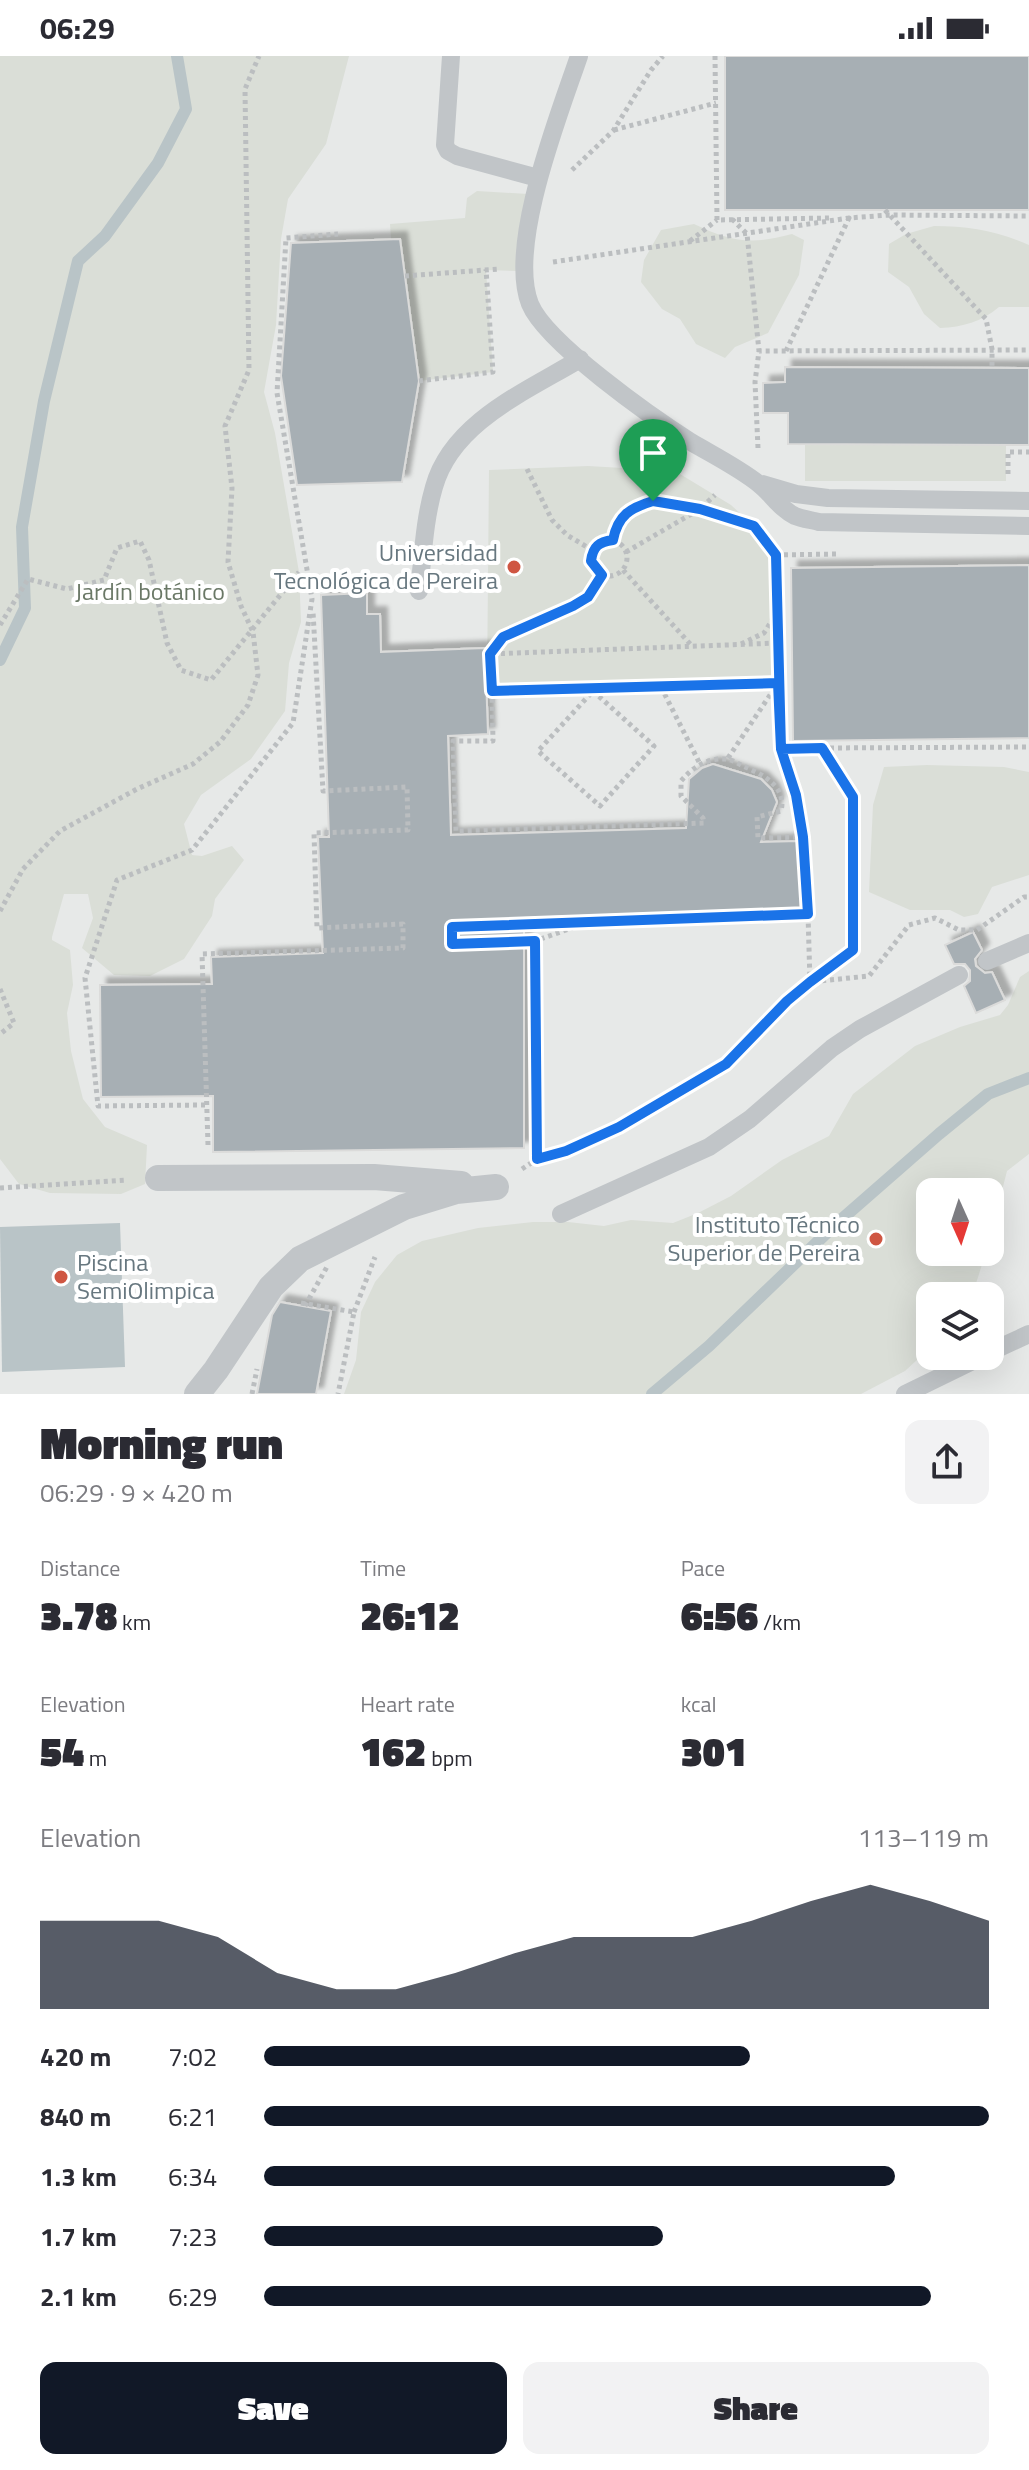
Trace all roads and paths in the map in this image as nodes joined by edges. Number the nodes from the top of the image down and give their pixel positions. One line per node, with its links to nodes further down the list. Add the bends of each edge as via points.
1 (259, 56): 45 (path, via 245,89 249,370 225,426 232,488 228,562)
2 (451, 56): 9 (lane, via 448,151)
3 (579, 56): 9 (lane)
4 (663, 56): 7 (path)
5 (715, 56): 6 (path)
6 (716, 103): 7 (path); 14 (path)
7 (613, 131): 8 (path)
8 (569, 172)
9 (538, 178): 18 (lane)
10 (887, 212): 11 (path); 12 (path); 21 (path, via 986,319)
11 (1029, 216)
12 (849, 218): 13 (path); 16 (path); 24 (path)
13 (732, 219): 14 (path); 16 (path)
14 (717, 220): 17 (path)
15 (338, 234): 42 (path, via 286,238 277,393)
16 (747, 234): 17 (path); 23 (path)
17 (690, 242): 18 (path)
18 (532, 267): 19 (path); 25 (lane, via 525,284 535,314)
19 (486, 269): 20 (path); 27 (path, via 493,372)
20 (405, 276)
21 (992, 349): 22 (path); 24 (path); 26 (path)
22 (1029, 350)
23 (759, 351): 24 (path); 28 (path)
24 (786, 351)
25 (580, 359): 30 (lane, via 664,425); 41 (lane, via 472,427 449,454 428,511)
26 (992, 368)
27 (419, 381)
28 (758, 453)
29 (527, 469): 36 (path, via 552,520)
30 (759, 484): 32 (lane, via 828,498); 34 (lane, via 795,516 819,522)
31 (715, 495): 33 (path)
32 (1029, 501)
33 (700, 509): 35 (path, via 653,501 633,507); 37 (path); 43 (path, via 754,526 776,555)
34 (1029, 526)
35 (613, 540): 36 (path); 37 (path)
36 (592, 550): 40 (path, via 591,561)
37 (626, 552): 38 (path)
38 (623, 570): 40 (path); 48 (path)
39 (299, 572): 45 (path)
40 (602, 575): 49 (path, via 588,597 503,637)
41 (419, 591)
42 (312, 599): 71 (path, via 293,723 192,850 117,880 85,978 98,1106); 71 (path, via 323,791 407,787 408,830 314,833 317,928 403,924 403,948 202,954)
43 (777, 611): 46 (path); 47 (path, via 764,633)
44 (0, 625): 45 (path, via 28,579 67,589 104,580 117,548 140,541 167,643 181,670 211,680)
45 (253, 632): 61 (path, via 258,675 248,705 220,742 193,764 60,831 23,869)
46 (778, 643): 47 (path); 50 (path)
47 (738, 645): 48 (path)
48 (692, 647): 49 (path)
49 (490, 654): 53 (path)
50 (778, 683): 51 (path); 56 (path); 57 (path)
51 (661, 686): 52 (path); 58 (path)
52 (593, 689): 52 (path, via 538,751 600,806 654,746); 53 (path)
53 (492, 691): 58 (path, via 493,741 453,741 456,831 704,823 681,796 681,781)
54 (1029, 747): 55 (path)
55 (822, 748): 56 (path); 68 (path, via 853,797 853,950)
56 (781, 749): 59 (path)
57 (728, 758): 58 (path); 59 (path, via 765,775 780,794 781,811 757,817 758,838)
58 (700, 764)
59 (803, 837): 62 (path)
60 (1029, 897): 68 (path, via 977,930 959,930 935,918 909,925 869,976)
61 (0, 911)
62 (808, 914): 63 (path); 68 (path)
63 (587, 923): 64 (path); 64 (path, via 452,927 452,944)
64 (535, 941): 72 (path)
65 (1029, 943): 66 (lane)
66 (987, 961)
67 (959, 975): 77 (lane, via 842,1041 709,1147)
68 (810, 982): 72 (path, via 726,1064 619,1127)
69 (0, 989): 70 (path, via 14,1023)
70 (0, 1034)
71 (205, 1105): 73 (path)
72 (537, 1159): 75 (path)
73 (210, 1177): 74 (street); 75 (street, via 374,1177)
74 (158, 1178): 76 (path)
75 (496, 1187): 84 (street, via 456,1191 404,1207 300,1259 271,1287)
76 (0, 1188)
77 (561, 1214)
78 (379, 1248): 80 (path)
79 (328, 1265): 80 (path, bridge, via 302,1304)
80 (354, 1312): 85 (path)
81 (1029, 1334): 82 (lane)
82 (1004, 1346)
83 (954, 1370): 86 (lane)
84 (197, 1394)
85 (338, 1394)
86 (905, 1394)

